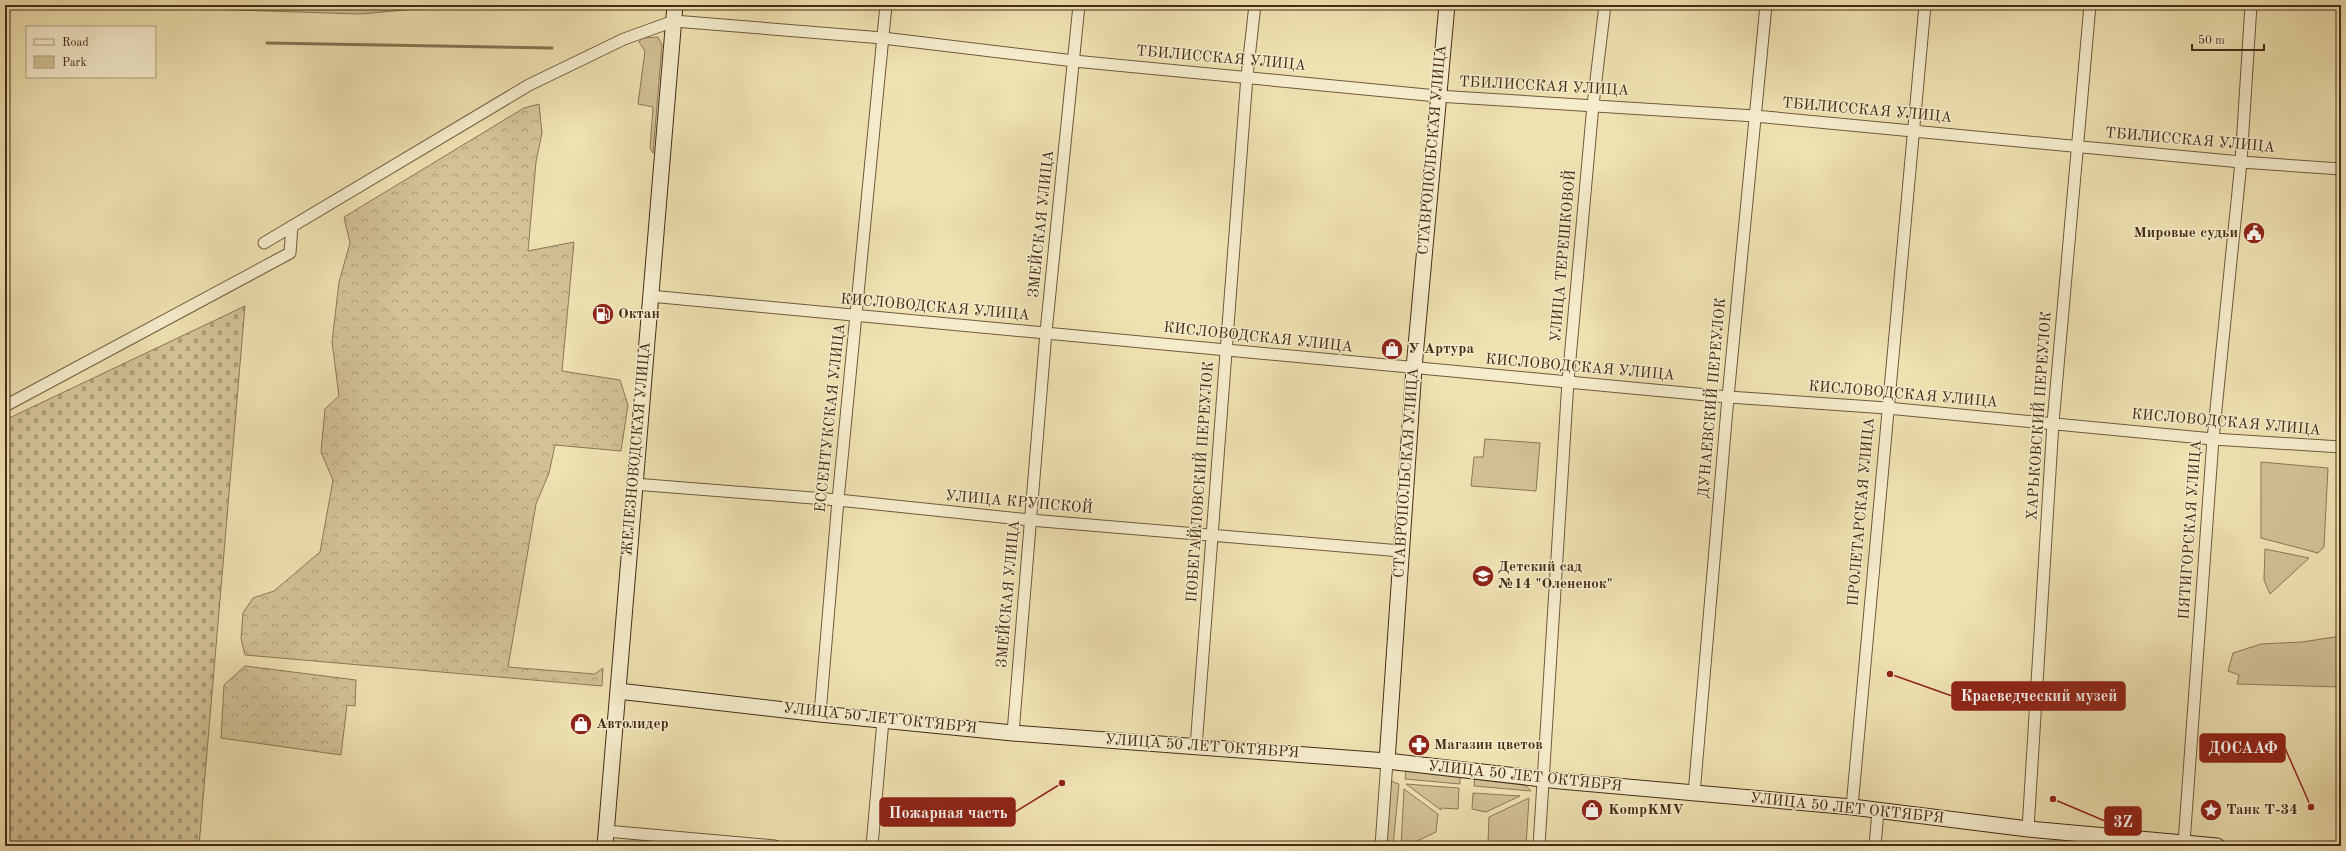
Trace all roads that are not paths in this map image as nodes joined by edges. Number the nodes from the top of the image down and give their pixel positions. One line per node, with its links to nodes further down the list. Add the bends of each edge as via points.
1 (675, 5): 11 (main road, ЖЕЛЕЗНОВОДСКАЯ УЛИЦА)
2 (886, 5): 12 (street, ЕССЕНТУКСКАЯ УЛИЦА)
3 (1078, 5): 13 (street, ЗМЕЙСКАЯ УЛИЦА)
4 (1255, 5): 14 (street, ПОБЕГАЙЛОВСКИЙ ПЕРЕУЛОК)
5 (1447, 5): 15 (main road, СТАВРОПОЛЬСКАЯ УЛИЦА)
6 (1605, 5): 16 (street, УЛИЦА ТЕРЕШКОВОЙ)
7 (1766, 5): 17 (street, ДУНАЕВСКИЙ ПЕРЕУЛОК)
8 (1925, 5): 18 (street, ПРОЛЕТАРСКАЯ УЛИЦА)
9 (2090, 5): 19 (street, ХАРЬКОВСКИЙ ПЕРЕУЛОК)
10 (2251, 5): 20 (street, ПЯТИГОРСКАЯ УЛИЦА)
11 (674, 21): 12 (street, ТБИЛИССКАЯ УЛИЦА); 22 (street, via 624,39 529,85); 24 (main road, ЖЕЛЕЗНОВОДСКАЯ УЛИЦА)
12 (883, 38): 13 (street, ТБИЛИССКАЯ УЛИЦА); 25 (street, ЕССЕНТУКСКАЯ УЛИЦА)
13 (1074, 61): 14 (street, ТБИЛИССКАЯ УЛИЦА); 26 (street, ЗМЕЙСКАЯ УЛИЦА)
14 (1247, 76): 15 (street, ТБИЛИССКАЯ УЛИЦА); 27 (street, ПОБЕГАЙЛОВСКИЙ ПЕРЕУЛОК)
15 (1437, 96): 16 (street, ТБИЛИССКАЯ УЛИЦА); 28 (main road, СТАВРОПОЛЬСКАЯ УЛИЦА)
16 (1593, 105): 17 (street, ТБИЛИССКАЯ УЛИЦА); 29 (street, УЛИЦА ТЕРЕШКОВОЙ)
17 (1755, 116): 18 (street, ТБИЛИССКАЯ УЛИЦА); 30 (street, ДУНАЕВСКИЙ ПЕРЕУЛОК)
18 (1912, 131): 19 (street, ТБИЛИССКАЯ УЛИЦА); 32 (street, ПРОЛЕТАРСКАЯ УЛИЦА)
19 (2078, 146): 20 (street, ТБИЛИССКАЯ УЛИЦА); 33 (street, ХАРЬКОВСКИЙ ПЕРЕУЛОК)
20 (2241, 162): 21 (street, ТБИЛИССКАЯ УЛИЦА); 34 (street, ПЯТИГОРСКАЯ УЛИЦА)
21 (2341, 168)
22 (292, 226): 23 (street); 31 (street, via 290,253)
23 (264, 243)
24 (650, 296): 25 (street, КИСЛОВОДСКАЯ УЛИЦА); 36 (main road, ЖЕЛЕЗНОВОДСКАЯ УЛИЦА)
25 (856, 317): 26 (street, КИСЛОВОДСКАЯ УЛИЦА); 37 (street, ЕССЕНТУКСКАЯ УЛИЦА)
26 (1046, 332): 27 (street, КИСЛОВОДСКАЯ УЛИЦА); 38 (street, ЗМЕЙСКАЯ УЛИЦА)
27 (1226, 350): 28 (street, КИСЛОВОДСКАЯ УЛИЦА); 39 (street, ПОБЕГАЙЛОВСКИЙ ПЕРЕУЛОК)
28 (1414, 368): 29 (street, КИСЛОВОДСКАЯ УЛИЦА); 40 (main road, СТАВРОПОЛЬСКАЯ УЛИЦА)
29 (1568, 381): 30 (street, КИСЛОВОДСКАЯ УЛИЦА); 47 (street, УЛИЦА ТЕРЕШКОВОЙ)
30 (1728, 397): 32 (street, КИСЛОВОДСКАЯ УЛИЦА); 48 (street, ДУНАЕВСКИЙ ПЕРЕУЛОК)
31 (5, 406)
32 (1886, 408): 33 (street, КИСЛОВОДСКАЯ УЛИЦА); 49 (street, ПРОЛЕТАРСКАЯ УЛИЦА)
33 (2053, 423): 34 (street, КИСЛОВОДСКАЯ УЛИЦА); 51 (street, ХАРЬКОВСКИЙ ПЕРЕУЛОК)
34 (2213, 439): 35 (street, КИСЛОВОДСКАЯ УЛИЦА); 53 (street, ПЯТИГОРСКАЯ УЛИЦА)
35 (2341, 447)
36 (634, 484): 37 (street, УЛИЦА КРУПСКОЙ); 41 (main road, ЖЕЛЕЗНОВОДСКАЯ УЛИЦА)
37 (838, 500): 38 (street, УЛИЦА КРУПСКОЙ); 42 (street, ЕССЕНТУКСКАЯ УЛИЦА)
38 (1030, 520): 39 (street, УЛИЦА КРУПСКОЙ); 44 (street, ЗМЕЙСКАЯ УЛИЦА)
39 (1213, 535): 40 (street, УЛИЦА КРУПСКОЙ); 45 (street, ПОБЕГАЙЛОВСКИЙ ПЕРЕУЛОК)
40 (1401, 551): 46 (main road, СТАВРОПОЛЬСКАЯ УЛИЦА)
41 (618, 691): 42 (main road, УЛИЦА 50 ЛЕТ ОКТЯБРЯ); 52 (main road, ЖЕЛЕЗНОВОДСКАЯ УЛИЦА)
42 (820, 714): 43 (main road, УЛИЦА 50 ЛЕТ ОКТЯБРЯ)
43 (883, 720): 44 (main road, УЛИЦА 50 ЛЕТ ОКТЯБРЯ); 56 (street)
44 (1013, 732): 45 (main road, УЛИЦА 50 ЛЕТ ОКТЯБРЯ)
45 (1196, 747): 46 (main road, УЛИЦА 50 ЛЕТ ОКТЯБРЯ)
46 (1387, 761): 47 (main road, УЛИЦА 50 ЛЕТ ОКТЯБРЯ); 57 (street, СТАВРОПОЛЬСКАЯ УЛИЦА)
47 (1543, 779): 48 (main road, УЛИЦА 50 ЛЕТ ОКТЯБРЯ); 58 (street, УЛИЦА ТЕРЕШКОВОЙ)
48 (1694, 794): 49 (main road, УЛИЦА 50 ЛЕТ ОКТЯБРЯ)
49 (1852, 807): 50 (main road, УЛИЦА 50 ЛЕТ ОКТЯБРЯ)
50 (1878, 811): 51 (main road, УЛИЦА 50 ЛЕТ ОКТЯБРЯ); 59 (street)
51 (2028, 829): 53 (main road, УЛИЦА 50 ЛЕТ ОКТЯБРЯ)
52 (606, 831): 54 (main road, ЖЕЛЕЗНОВОДСКАЯ УЛИЦА); 55 (street)
53 (2184, 843): 60 (main road, УЛИЦА 50 ЛЕТ ОКТЯБРЯ)
54 (604, 846)
55 (775, 846)
56 (872, 846)
57 (1381, 846)
58 (1539, 846)
59 (1875, 846)
60 (2217, 846)

